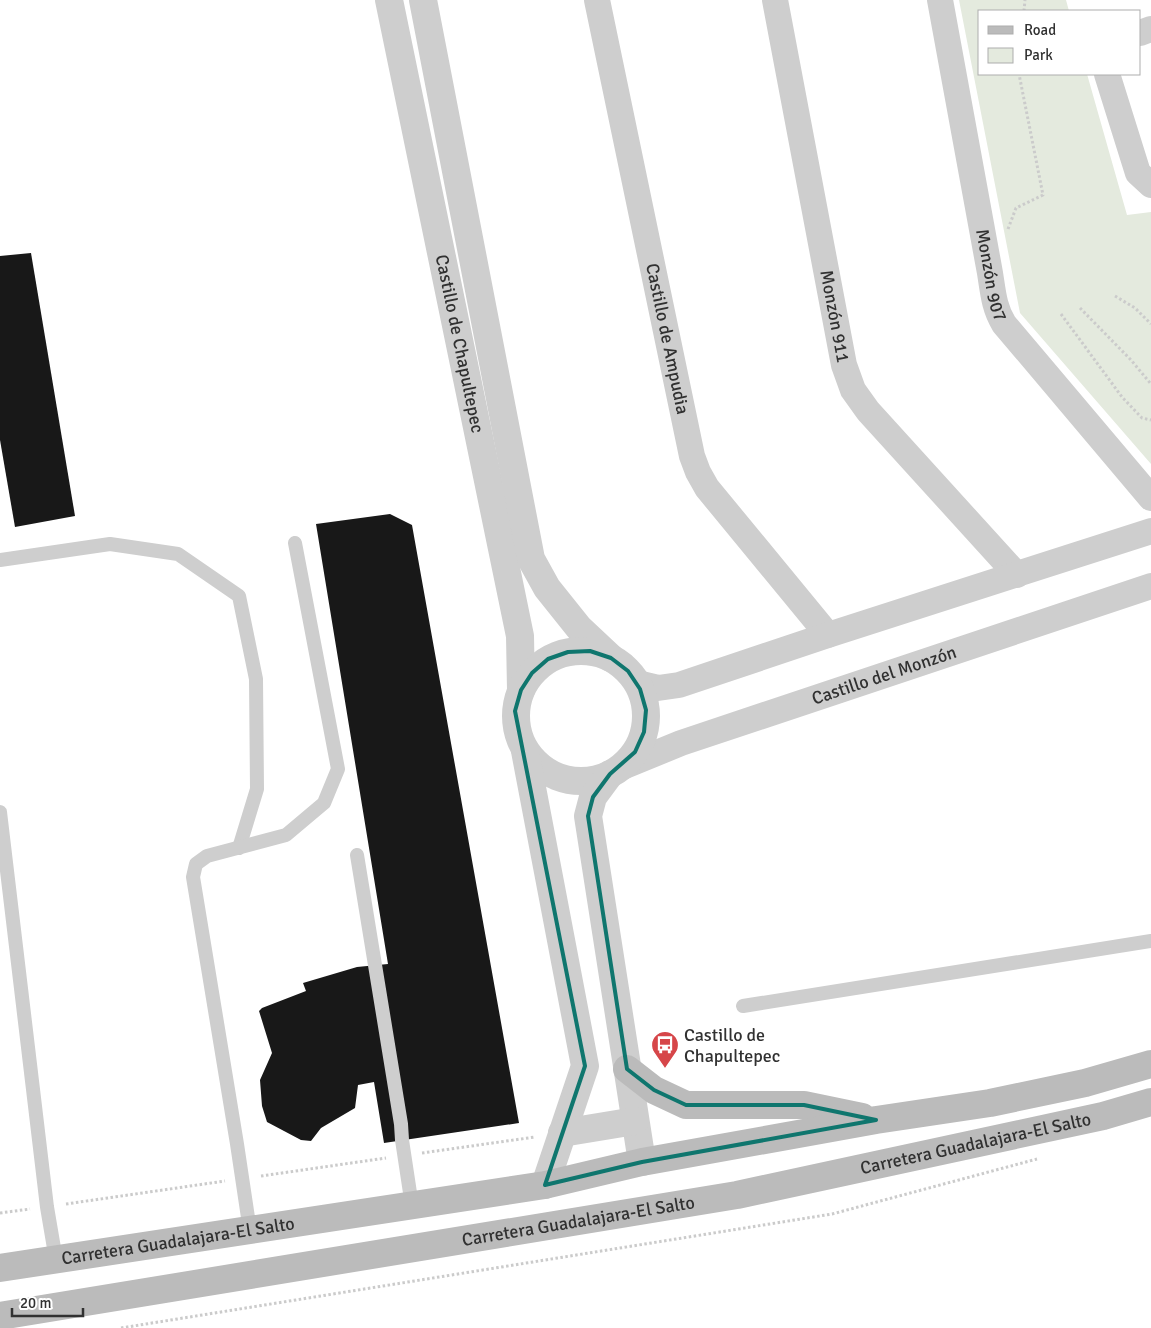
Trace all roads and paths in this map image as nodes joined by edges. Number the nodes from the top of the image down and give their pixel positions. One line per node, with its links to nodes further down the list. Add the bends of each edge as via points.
1 (389, 0): 25 (street, Castillo de Chapultepec, via 520,636)
2 (423, 0): 23 (street, Castillo de Chapultepec, via 531,559 547,588 579,628)
3 (596, 0): 22 (street, Castillo de Ampudia, via 692,456 707,488)
4 (775, 0): 20 (street, Monzón 911, via 844,365 853,390 868,412)
5 (940, 0): 16 (street, Monzón 907, via 998,316)
6 (1019, 75): 9 (path, via 1043,195 1016,208)
7 (1108, 75): 8 (street, via 1138,173)
8 (1150, 185)
9 (1005, 236)
10 (1115, 296): 13 (path, via 1135,308)
11 (1080, 308): 14 (path)
12 (1061, 314): 15 (path, via 1122,397 1142,418)
13 (1151, 324)
14 (1151, 384)
15 (1151, 420)
16 (1151, 498)
17 (1151, 531): 20 (street)
18 (295, 543): 29 (lane, via 338,769 324,803 286,835)
19 (0, 560): 29 (lane, via 110,544 178,554 239,596 256,680 257,789)
20 (1016, 575): 22 (street)
21 (1151, 586): 27 (street, Castillo del Monzón, via 681,743)
22 (828, 635): 24 (street, via 679,685 658,688)
23 (611, 658): 24 (street, via 628,671); 25 (street, via 583,651 548,659 532,673)
24 (637, 684): 27 (street, via 646,710 644,732 635,752)
25 (521, 690): 26 (street, via 515,711 517,732)
26 (525, 751): 27 (street, via 539,767 557,777 579,782); 38 (street, via 585,1066)
27 (615, 771): 34 (street, via 593,796 588,816)
28 (0, 812): 45 (lane)
29 (239, 848): 42 (lane, via 206,856 196,864 193,876)
30 (357, 855): 39 (lane)
31 (1151, 941): 32 (lane)
32 (744, 1006)
33 (1151, 1064): 36 (main road, Carretera Guadalajara-El Salto, via 1085,1083 990,1103)
34 (627, 1070): 36 (main road, via 654,1090 686,1105 804,1105); 37 (street)
35 (1151, 1102): 50 (main road, Carretera Guadalajara-El Salto, via 1102,1116 737,1195)
36 (876, 1120): 41 (main road, Carretera Guadalajara-El Salto)
37 (635, 1121): 38 (street); 41 (street)
38 (562, 1133): 39 (path); 43 (street)
39 (405, 1155): 42 (path); 44 (lane)
40 (1038, 1158): 51 (path, via 832,1214)
41 (642, 1162): 43 (main road, Carretera Guadalajara-El Salto)
42 (243, 1179): 45 (path); 47 (lane)
43 (545, 1185): 44 (main road, Carretera Guadalajara-El Salto)
44 (412, 1206): 47 (main road, Carretera Guadalajara-El Salto)
45 (47, 1207): 46 (path); 48 (lane)
46 (0, 1214)
47 (250, 1231): 48 (main road, Carretera Guadalajara-El Salto)
48 (56, 1260): 49 (main road, Carretera Guadalajara-El Salto)
49 (0, 1268)
50 (0, 1316)
51 (121, 1328)

